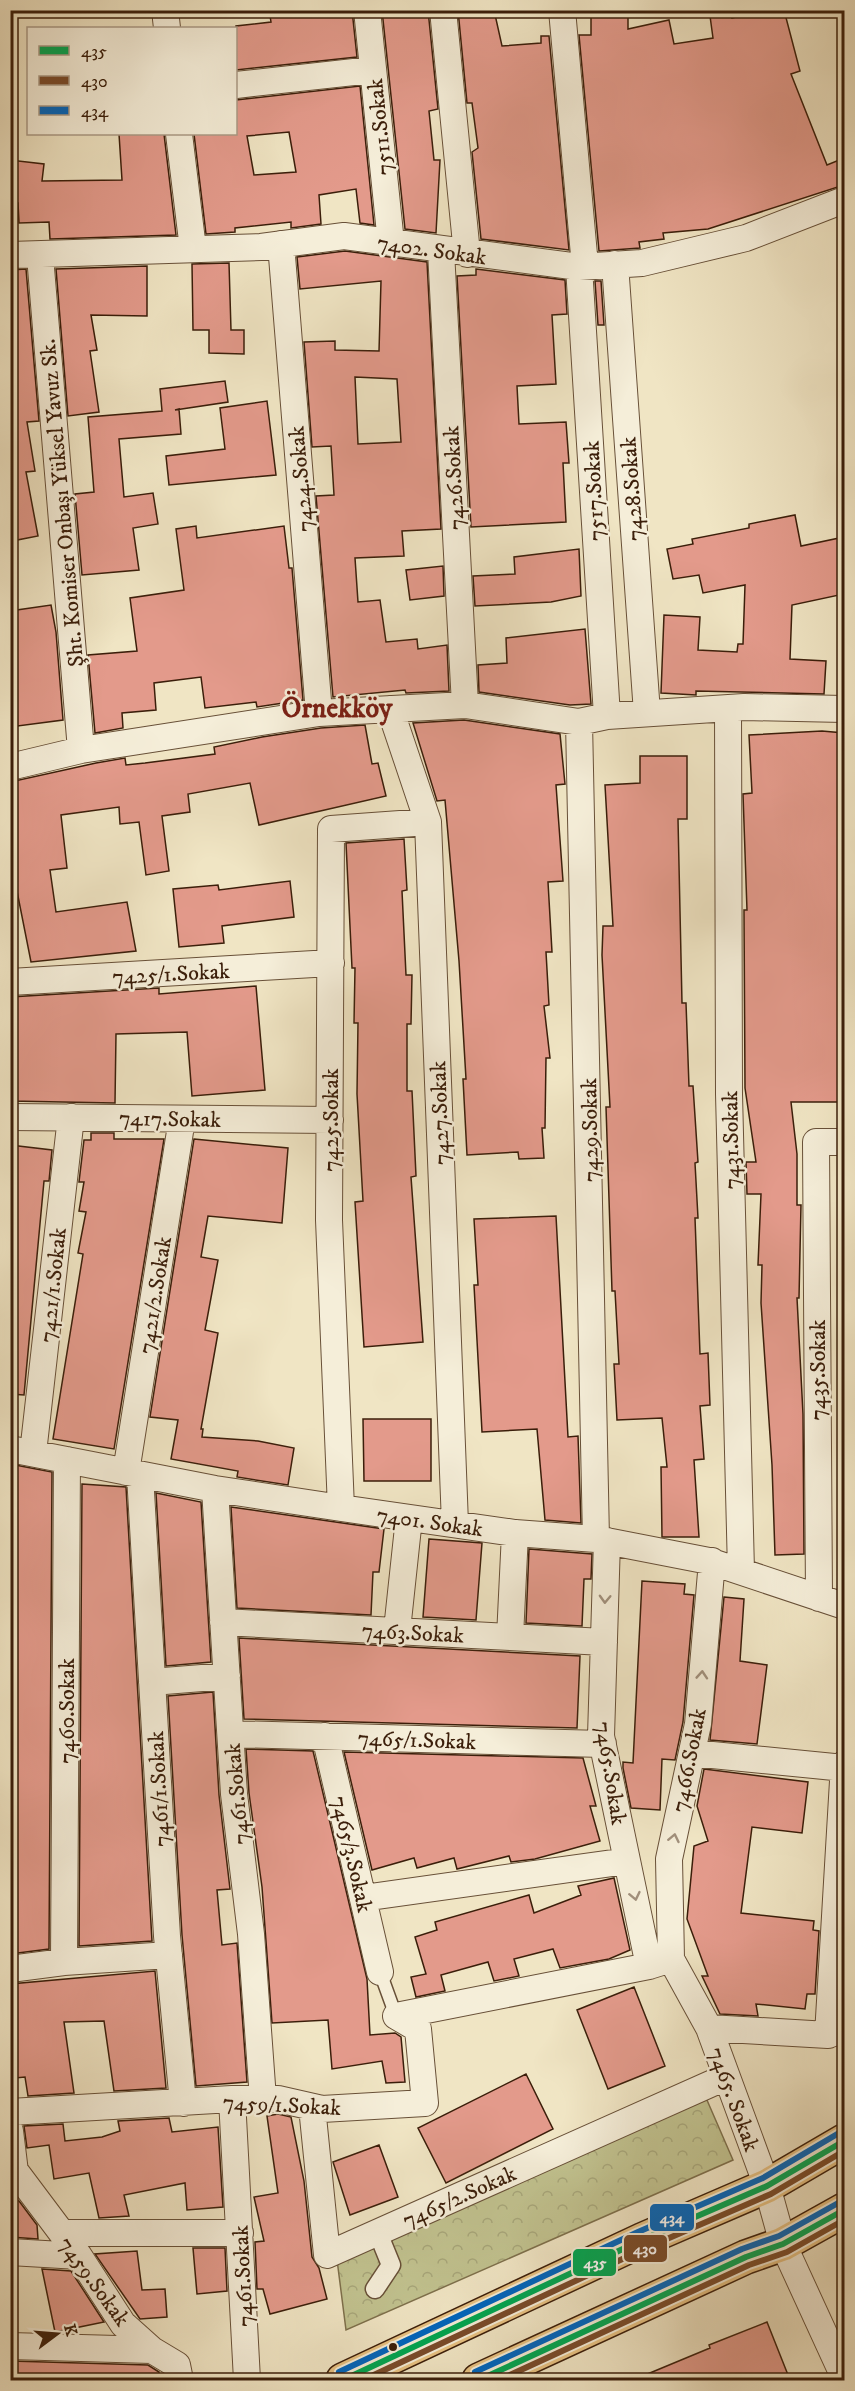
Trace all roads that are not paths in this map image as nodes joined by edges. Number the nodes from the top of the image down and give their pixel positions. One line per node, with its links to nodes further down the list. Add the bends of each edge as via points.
1 (165, 10): 5 (street)
2 (367, 10): 6 (street, 7511.Sokak)
3 (443, 10): 14 (street)
4 (562, 10): 18 (street, 7517.Sokak)
5 (167, 27)
6 (372, 70): 7 (street); 10 (street, 7511.Sokak)
7 (237, 85)
8 (179, 135): 12 (street)
9 (844, 200): 17 (street, 7402. Sokak, via 746,238 642,263)
10 (391, 243): 11 (street, 7402. Sokak, via 344,236); 13 (street, 7402. Sokak)
11 (281, 244): 12 (street, 7402. Sokak); 23 (street, 7424.Sokak)
12 (193, 249): 16 (street, 7402. Sokak)
13 (441, 251): 14 (street, 7402. Sokak); 19 (street, 7426.Sokak)
14 (467, 254): 18 (street, 7402. Sokak)
15 (10, 255): 16 (street, 7402. Sokak)
16 (40, 256): 27 (street, Şht. Komiser Onbaşı Yüksel Yavuz Sk.)
17 (615, 264): 18 (street, 7402. Sokak); 24 (street, 7428.Sokak)
18 (582, 267): 25 (street, 7517.Sokak)
19 (465, 705): 21 (street); 26 (street)
20 (728, 708): 22 (street); 24 (street); 47 (street, 7431.Sokak, via 729,1094)
21 (390, 709): 23 (street); 29 (street, 7427.Sokak)
22 (844, 709)
23 (319, 712): 27 (street)
24 (647, 713): 25 (street)
25 (607, 716): 26 (street)
26 (579, 722): 45 (street, 7429.Sokak)
27 (81, 750): 28 (street)
28 (10, 766)
29 (428, 822): 30 (street, 7425.Sokak, via 331,830); 43 (street, 7427.Sokak)
30 (331, 963): 31 (street, 7425/1.Sokak); 35 (street, 7425.Sokak)
31 (10, 982)
32 (10, 1117): 33 (street, 7417.Sokak)
33 (71, 1118): 34 (street, 7417.Sokak); 37 (street, 7421/1.Sokak)
34 (182, 1119): 35 (street, 7417.Sokak); 39 (street, 7421/2.Sokak)
35 (330, 1120): 41 (street, 7425.Sokak, via 329,1220)
36 (844, 1142): 48 (street, 7435.Sokak, via 816,1142)
37 (22, 1451): 38 (street, 7401. Sokak)
38 (68, 1460): 39 (street, 7401. Sokak); 64 (street, 7460.Sokak)
39 (133, 1474): 40 (street, 7401. Sokak); 55 (street, 7461/1.Sokak)
40 (215, 1489): 41 (street, 7401. Sokak); 50 (street, 7461.Sokak)
41 (341, 1508): 42 (street, 7401. Sokak)
42 (409, 1518): 43 (street, 7401. Sokak); 51 (street)
43 (455, 1524): 44 (street, 7401. Sokak)
44 (515, 1533): 45 (street, 7401. Sokak); 52 (street)
45 (602, 1540): 46 (street, 7401. Sokak); 53 (street, 7465.Sokak, one-way to 53)
46 (712, 1561): 47 (street, 7401. Sokak); 59 (street, 7466.Sokak, one-way to 46)
47 (741, 1572): 48 (street, 7401. Sokak)
48 (819, 1598): 49 (street, 7401. Sokak)
49 (844, 1606)
50 (223, 1622): 51 (street, 7463.Sokak); 54 (street, 7461.Sokak)
51 (397, 1630): 52 (street, 7463.Sokak)
52 (510, 1637): 53 (street, 7463.Sokak)
53 (604, 1642): 58 (street, 7465.Sokak)
54 (226, 1676): 55 (street); 56 (street, 7461.Sokak)
55 (152, 1682): 63 (street, 7461/1.Sokak)
56 (231, 1734): 57 (street, 7465/1.Sokak); 73 (street, 7461.Sokak)
57 (325, 1736): 58 (street, 7465/1.Sokak); 62 (street, 7465/3.Sokak)
58 (603, 1744): 61 (street, 7465.Sokak)
59 (692, 1754): 60 (street); 65 (street, 7466.Sokak, one-way to 59, via 669,1859)
60 (844, 1767): 70 (street)
61 (627, 1861): 62 (street); 65 (street, 7465.Sokak, one-way to 65)
62 (363, 1898): 67 (street, 7465/3.Sokak)
63 (169, 1955): 64 (street); 74 (street, 7461/1.Sokak)
64 (64, 1962): 66 (street)
65 (660, 1962): 68 (street); 69 (street, 7465. Sokak)
66 (10, 1969)
67 (380, 1972): 68 (lane)
68 (396, 2016): 75 (street, 7459/1.Sokak, via 418,2029 425,2103)
69 (709, 2028): 70 (street); 71 (street, 7465. Sokak)
70 (836, 2032)
71 (726, 2077): 80 (street, 7465. Sokak); 84 (street, 7465/2.Sokak)
72 (232, 2099): 73 (street, 7459/1.Sokak); 74 (street, 7459/1.Sokak); 83 (street, 7461.Sokak)
73 (263, 2099): 75 (street, 7459/1.Sokak)
74 (183, 2103): 76 (street, 7459/1.Sokak)
75 (312, 2107): 84 (street, 7465/2.Sokak, via 327,2254)
76 (10, 2112)
77 (10, 2131): 79 (street, 7459.Sokak)
78 (844, 2141): 80 (main road)
79 (13, 2168): 82 (street, 7459.Sokak)
80 (767, 2186): 85 (street, 7465. Sokak); 94 (main road, via 642,2240)
81 (844, 2210): 85 (main road)
82 (62, 2233): 83 (street); 87 (street, 7459.Sokak)
83 (240, 2233): 93 (street, 7461.Sokak)
84 (378, 2233): 88 (street, via 391,2265)
85 (783, 2244): 91 (street, 7465. Sokak); 95 (main road, via 746,2257)
86 (10, 2252): 87 (street)
87 (79, 2256): 90 (street, 7459.Sokak, via 123,2324)
88 (375, 2289)
89 (10, 2346): 90 (street)
90 (152, 2350): 92 (street, 7459.Sokak, via 177,2365)
91 (844, 2377)
92 (180, 2380)
93 (247, 2380)
94 (344, 2380)
95 (479, 2380)

